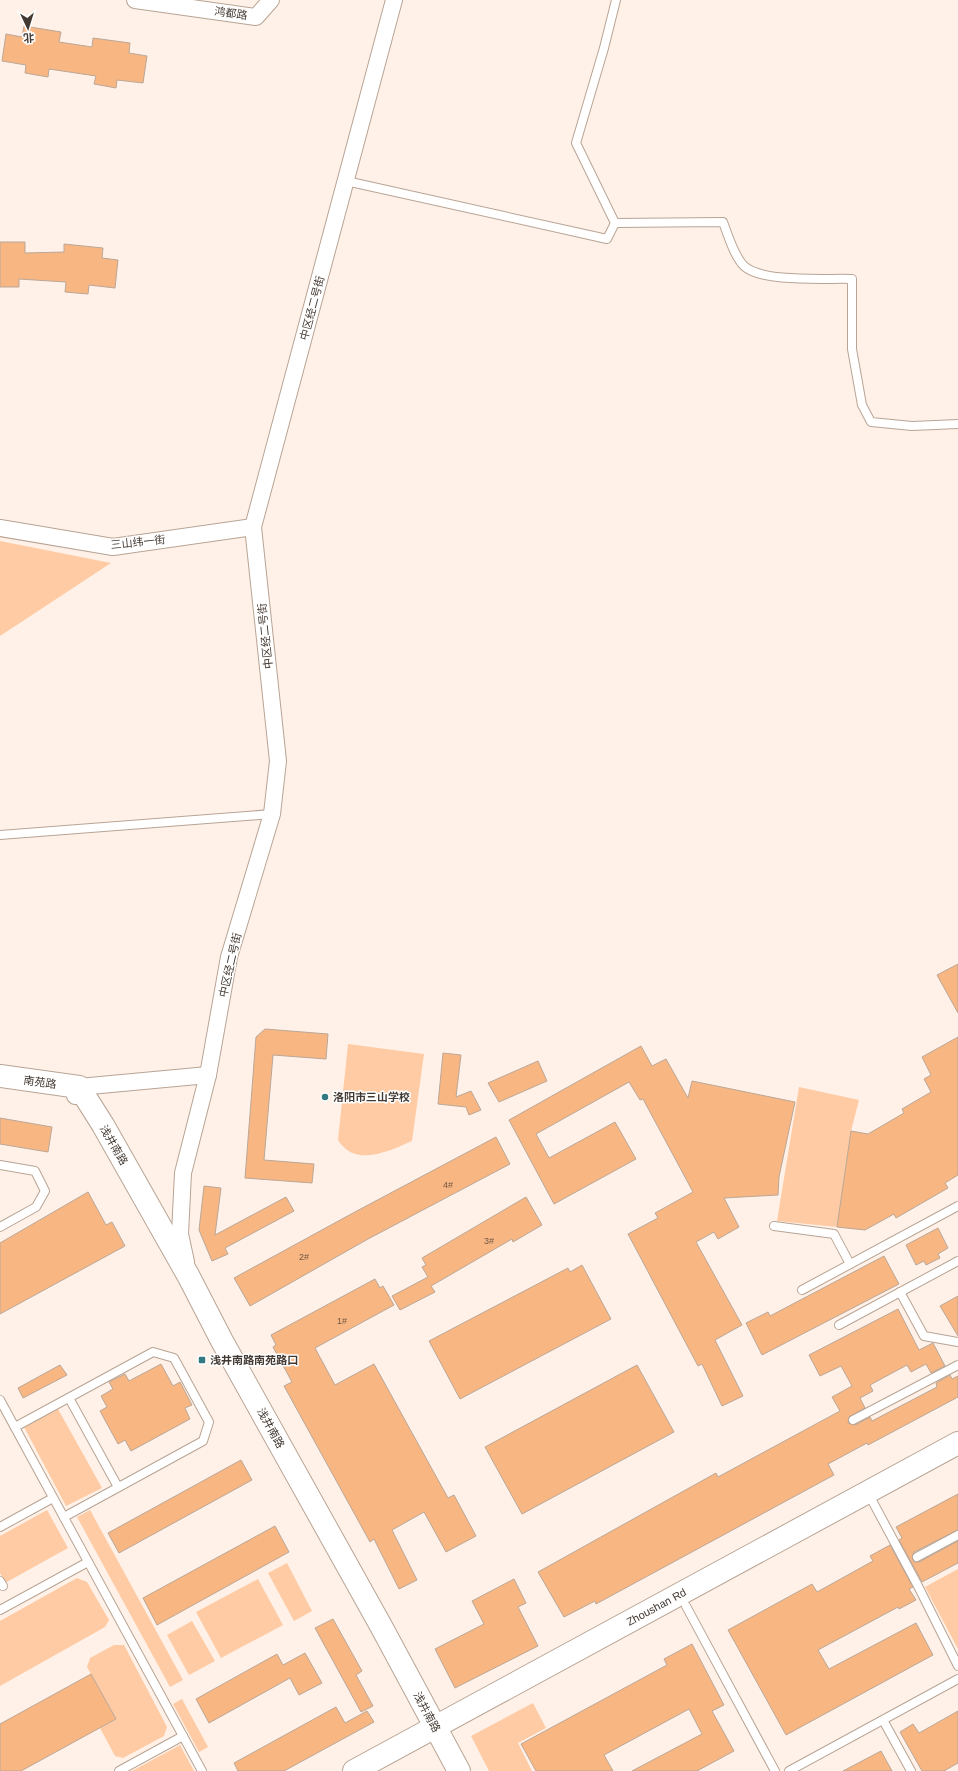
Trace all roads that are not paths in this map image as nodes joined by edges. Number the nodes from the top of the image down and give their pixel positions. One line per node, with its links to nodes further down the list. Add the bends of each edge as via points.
1 (135, 0): 2 (street, 鸿都路, via 256,17)
2 (271, 0)
3 (394, 0): 5 (street, 中区经二号街)
4 (616, 0): 6 (lane, via 576,143)
5 (346, 181): 6 (lane, via 607,239); 8 (street, 中区经二号街)
6 (615, 223): 7 (lane, via 723,222 730,243 744,266 767,277 852,278 852,349 862,405 871,422 912,426)
7 (958, 424)
8 (253, 527): 9 (street, 三山纬一街, via 113,547); 10 (street, 中区经二号街, via 278,761)
9 (0, 528)
10 (272, 814): 11 (lane); 13 (street, 中区经二号街, via 229,958)
11 (0, 836)
12 (0, 1076): 15 (street, 南苑路)
13 (207, 1079): 15 (street); 22 (street, 中区经二号街, via 183,1173 180,1234)
14 (0, 1088): 15 (street, 南苑路)
15 (79, 1093): 22 (street, 浅井南路); 48 (street, 浅井南路)
16 (0, 1165): 19 (lane, via 35,1171 46,1191 36,1207)
17 (958, 1206): 21 (lane)
18 (774, 1226): 21 (lane, via 834,1234)
19 (0, 1227)
20 (958, 1261): 24 (lane)
21 (850, 1264): 23 (lane)
22 (189, 1277): 48 (street, 浅井南路, via 222,1341 382,1626)
23 (802, 1290)
24 (900, 1292): 25 (lane); 26 (lane, via 924,1336)
25 (839, 1326)
26 (958, 1342)
27 (958, 1365): 30 (lane)
28 (69, 1398): 31 (lane); 34 (lane); 34 (lane, via 154,1352 174,1358 209,1422 204,1441)
29 (0, 1400): 31 (lane)
30 (853, 1420)
31 (15, 1427): 35 (lane)
32 (958, 1443): 36 (street, Zhoushan Rd)
33 (958, 1458): 36 (street, Zhoushan Rd)
34 (118, 1487): 37 (lane)
35 (53, 1498): 37 (lane); 38 (lane)
36 (871, 1498): 42 (street, Zhoushan Rd); 44 (lane); 48 (street, Zhoushan Rd)
37 (64, 1517): 41 (lane)
38 (0, 1527)
39 (958, 1535): 40 (lane)
40 (917, 1557)
41 (88, 1562): 43 (lane); 47 (lane)
42 (686, 1606): 48 (street, Zhoushan Rd); 55 (lane)
43 (0, 1610)
44 (958, 1666)
45 (958, 1679): 46 (lane)
46 (883, 1720): 56 (lane); 57 (lane)
47 (183, 1736): 49 (lane); 50 (lane)
48 (433, 1736): 51 (street, Zhoushan Rd); 52 (street, Zhoushan Rd); 53 (street, 浅井南路); 54 (street, 浅井南路)
49 (119, 1771)
50 (202, 1771)
51 (354, 1771)
52 (383, 1771)
53 (445, 1771)
54 (459, 1771)
55 (775, 1771)
56 (789, 1771)
57 (911, 1771)

